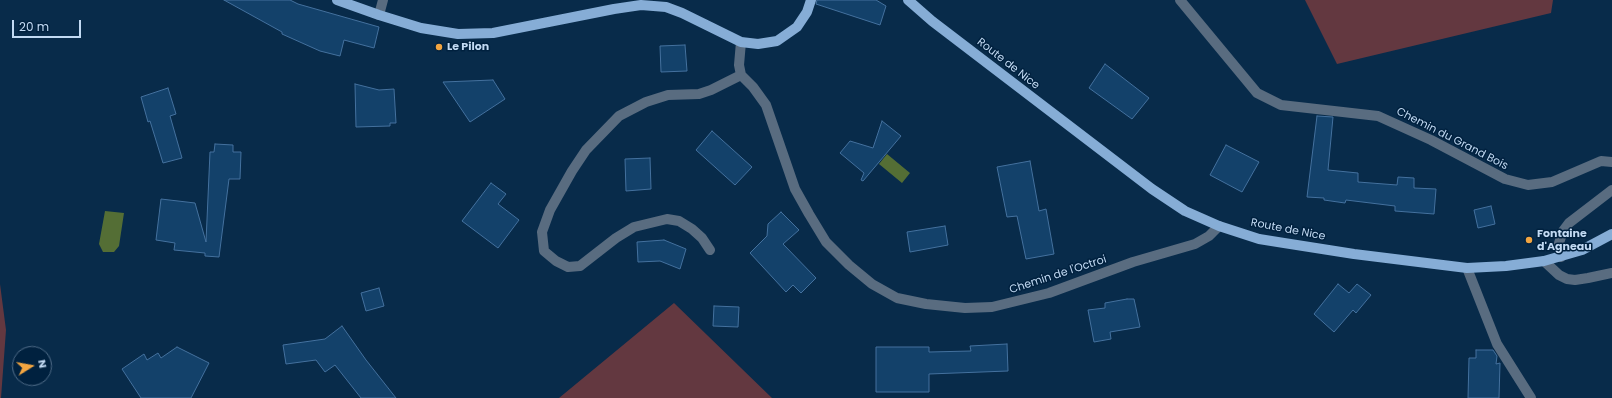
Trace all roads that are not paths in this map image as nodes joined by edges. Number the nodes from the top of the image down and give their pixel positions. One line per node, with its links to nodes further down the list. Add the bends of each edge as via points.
1 (338, 0): 6 (main road)
2 (383, 0): 6 (street)
3 (811, 0): 7 (main road, via 797,27 777,41 758,44)
4 (908, 0): 11 (main road, Route de Nice, via 1152,190 1185,211)
5 (1180, 0): 9 (street, Chemin du Grand Bois, via 1257,93 1281,105 1378,116 1425,137 1505,179 1528,185 1552,182 1601,161)
6 (379, 15): 7 (main road, via 421,28 458,34 493,33 641,5 666,7)
7 (741, 42): 8 (street)
8 (741, 75): 11 (street, Chemin de l'Octroi, via 766,105 795,189 826,242 872,284 897,298 926,304 992,308 1049,293 1133,262 1195,244); 13 (street, via 711,90 699,94 668,95 646,102 618,116 586,150 572,170 550,210 542,232 544,251 568,267 580,266 634,227 667,219 679,221 692,229)
9 (1612, 162)
10 (1612, 190): 14 (street, via 1569,223 1559,243)
11 (1219, 226): 16 (main road, Route de Nice, via 1259,239)
12 (1612, 234): 14 (main road, Route de Nice, via 1582,250)
13 (710, 250)
14 (1561, 257): 15 (main road, Route de Nice)
15 (1544, 261): 16 (main road, Route de Nice); 17 (street, via 1567,279 1575,280)
16 (1467, 268): 18 (street, via 1497,344)
17 (1612, 273)
18 (1531, 398)

